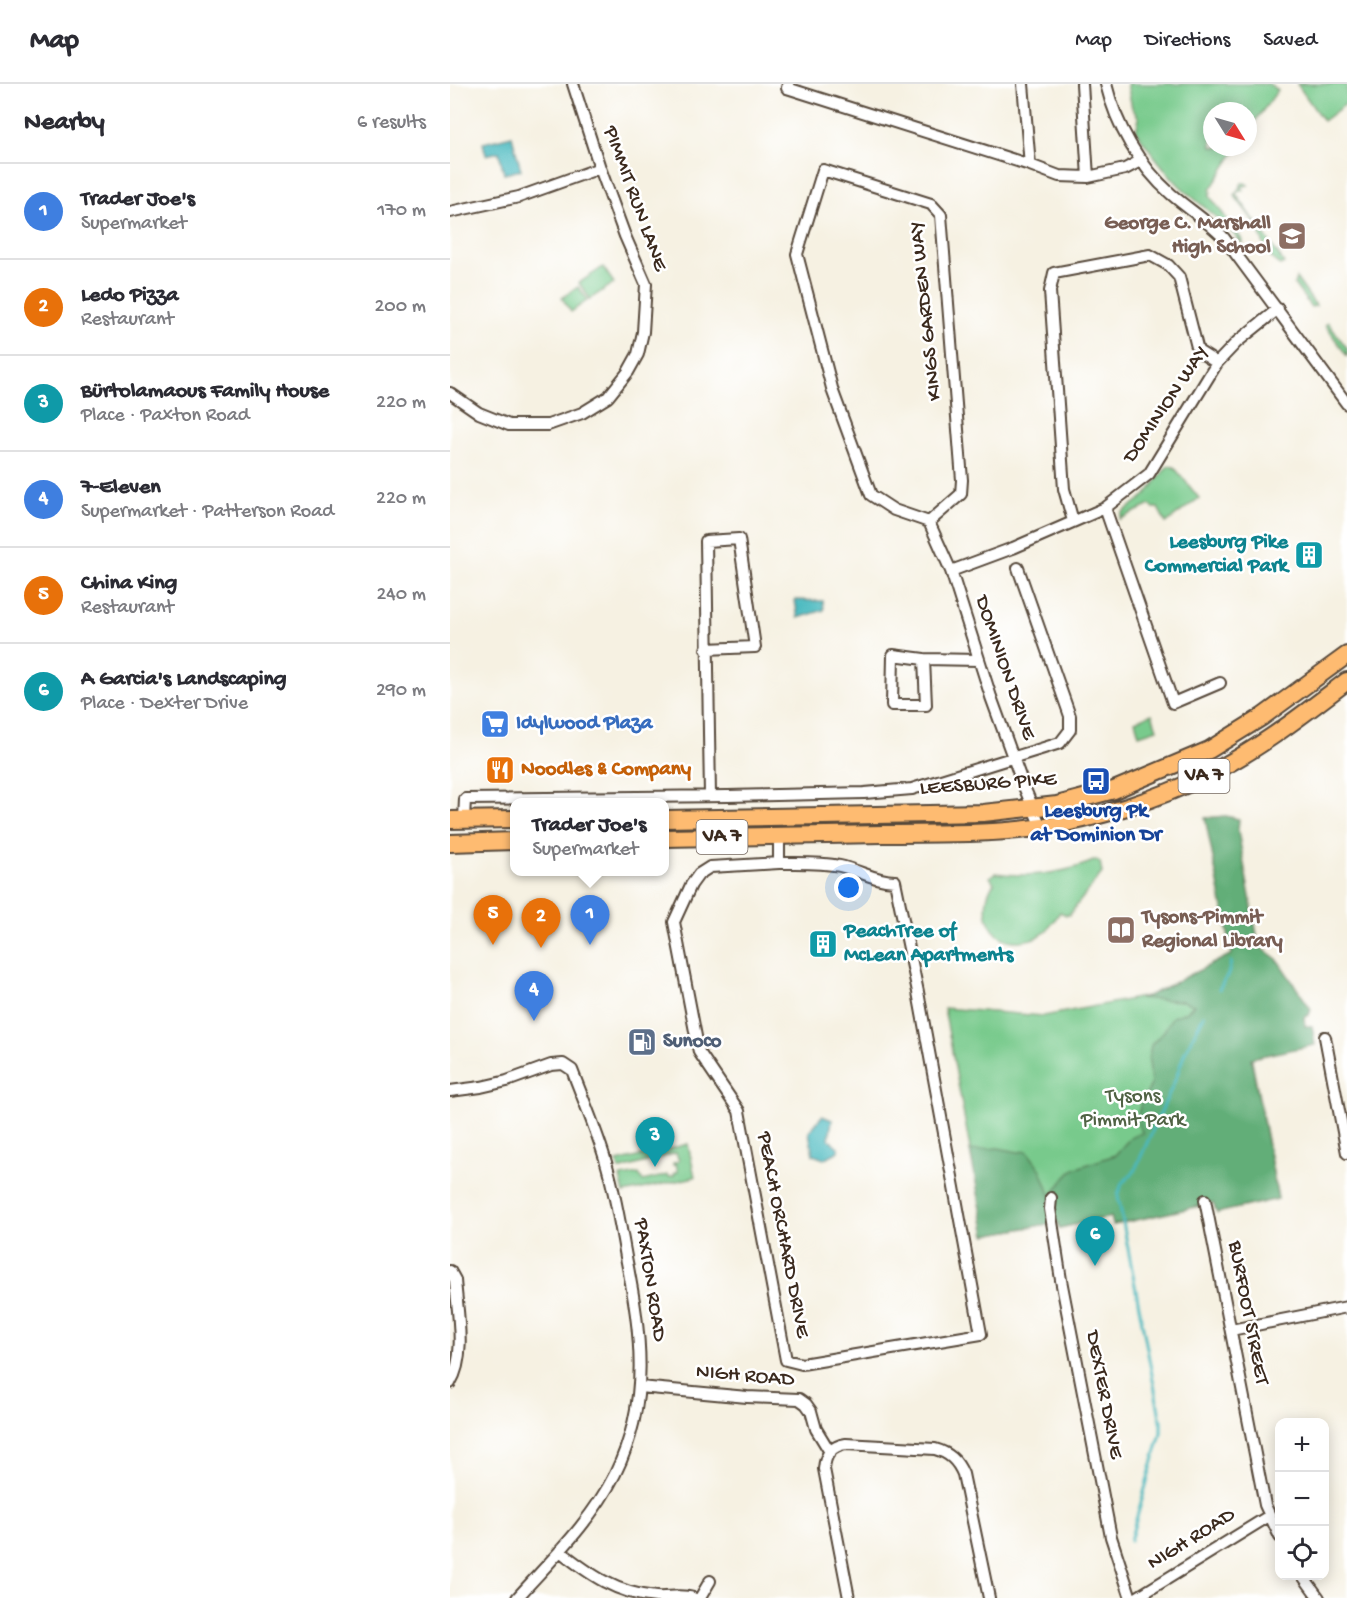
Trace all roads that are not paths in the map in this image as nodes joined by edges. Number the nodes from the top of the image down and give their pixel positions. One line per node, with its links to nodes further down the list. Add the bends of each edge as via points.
1 (573, 84): 8 (street, PIMMIT RUN LANE)
2 (788, 84): 7 (street, via 787,88)
3 (1023, 84): 7 (street)
4 (1082, 84): 9 (street)
5 (1106, 84): 6 (street, via 1117,117)
6 (1142, 160): 9 (street, via 1125,169); 11 (street, via 1170,193 1224,238)
7 (1030, 165): 9 (street, via 1059,176)
8 (600, 168): 10 (street, via 519,197); 13 (street, PIMMIT RUN LANE, via 646,285 643,332 638,354 628,372 609,397 582,413 548,425 509,425 479,413)
9 (1088, 177)
10 (450, 212)
11 (1278, 309): 12 (street, DOMINION WAY); 14 (street)
12 (1217, 363): 15 (street, DOMINION WAY, via 1149,474); 16 (street, via 1198,351 1179,277 1150,255 1054,273 1050,291 1061,450 1064,489)
13 (450, 393)
14 (1347, 404)
15 (1105, 508): 16 (street, DOMINION WAY); 25 (street, via 1173,703)
16 (1073, 521): 19 (street, DOMINION WAY)
17 (929, 522): 17 (street, KINGS GARDEN WAY, via 961,494 941,215 932,204 823,170 797,254 833,392 872,495 894,510); 19 (street, DOMINION DRIVE)
18 (1018, 568): 26 (street, via 1070,716 1070,730 1060,743)
19 (951, 571): 23 (street, DOMINION DRIVE)
20 (706, 649): 20 (street, via 755,647 739,539 706,541); 27 (street)
21 (1347, 655): 30 (main road, LEESBURG PIKE / VA 7, via 1209,750 1114,790)
22 (924, 659): 22 (street, via 893,656 892,705 926,705); 23 (street)
23 (979, 660): 26 (street, DOMINION DRIVE)
24 (1347, 681): 34 (main road, LEESBURG PIKE / VA 7, via 1251,751 1206,775 1119,809)
25 (1220, 683)
26 (1014, 759): 27 (street, via 912,789); 30 (street, DOMINION DRIVE)
27 (710, 796): 29 (street)
28 (510, 798): 31 (street, via 465,799)
29 (547, 798)
30 (1033, 808): 33 (main road, LEESBURG PIKE / VA 7, via 983,813); 34 (street, DOMINION DRIVE)
31 (457, 819): 32 (main road)
32 (510, 819)
33 (669, 819)
34 (1041, 827): 35 (main road, LEESBURG PIKE / VA 7)
35 (778, 837): 36 (main road, LEESBURG PIKE / VA 7); 39 (street)
36 (669, 838)
37 (510, 841): 38 (main road)
38 (450, 843)
39 (779, 863): 39 (street, PEACH ORCHARD DRIVE, via 710,867 691,885 674,922 699,1052 739,1111 786,1360 802,1364 981,1334 895,881 829,864)
40 (1325, 1037): 42 (street)
41 (450, 1091): 50 (street, PAXTON ROAD, via 507,1081 558,1063 569,1067 599,1140 613,1187 638,1314)
42 (1344, 1125): 43 (street)
43 (1347, 1153)
44 (1051, 1198): 62 (street, DEXTER DRIVE, via 1061,1280 1111,1537)
45 (1204, 1200): 48 (street, BURFOOT STREET)
46 (450, 1271): 49 (street, via 459,1352)
47 (1347, 1307): 48 (street)
48 (1231, 1330): 52 (street, BURFOOT STREET)
49 (450, 1383)
50 (640, 1387): 51 (street, NIGH ROAD, via 799,1399 812,1411 816,1429); 54 (street, PAXTON ROAD, via 631,1433 615,1475 585,1522)
51 (830, 1452): 60 (street, via 824,1468); 61 (street, via 846,1444 935,1449 954,1459 963,1474)
52 (1269, 1516): 53 (street, BURFOOT STREET); 63 (street, NIGH ROAD)
53 (1275, 1527)
54 (560, 1551): 57 (street, PAXTON ROAD); 58 (street, via 620,1590 656,1597)
55 (1306, 1580): 64 (street)
56 (710, 1581): 59 (street)
57 (517, 1598)
58 (693, 1598)
59 (700, 1598)
60 (849, 1598)
61 (989, 1598)
62 (1131, 1598)
63 (1136, 1598)
64 (1319, 1598)

